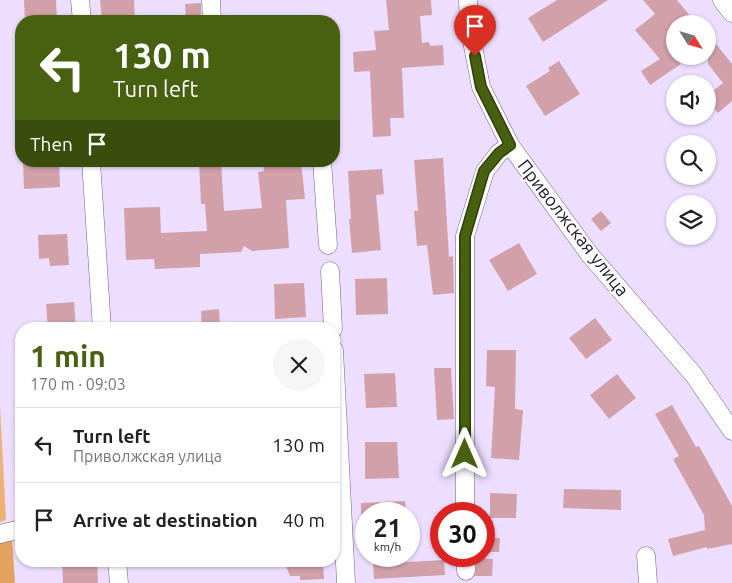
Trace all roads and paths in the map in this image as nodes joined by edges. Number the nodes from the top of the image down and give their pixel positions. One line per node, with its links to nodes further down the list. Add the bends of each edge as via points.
1 (80, 0): 6 (street)
2 (211, 0): 7 (street)
3 (468, 0): 8 (street, Приволжская улица, via 469,26 481,87)
4 (722, 0): 5 (street)
5 (732, 13)
6 (81, 15)
7 (212, 15)
8 (510, 145): 15 (street, Приволжская улица, via 590,254 693,374); 17 (street, via 484,171 465,236)
9 (91, 167): 13 (street)
10 (322, 167): 11 (street)
11 (328, 245)
12 (330, 271): 14 (street)
13 (102, 322)
14 (333, 322)
15 (732, 431)
16 (340, 466): 23 (street)
17 (466, 502)
18 (15, 530): 19 (street)
19 (0, 534)
20 (646, 556): 24 (street)
21 (118, 567): 22 (street)
22 (119, 583)
23 (346, 583)
24 (648, 583)

